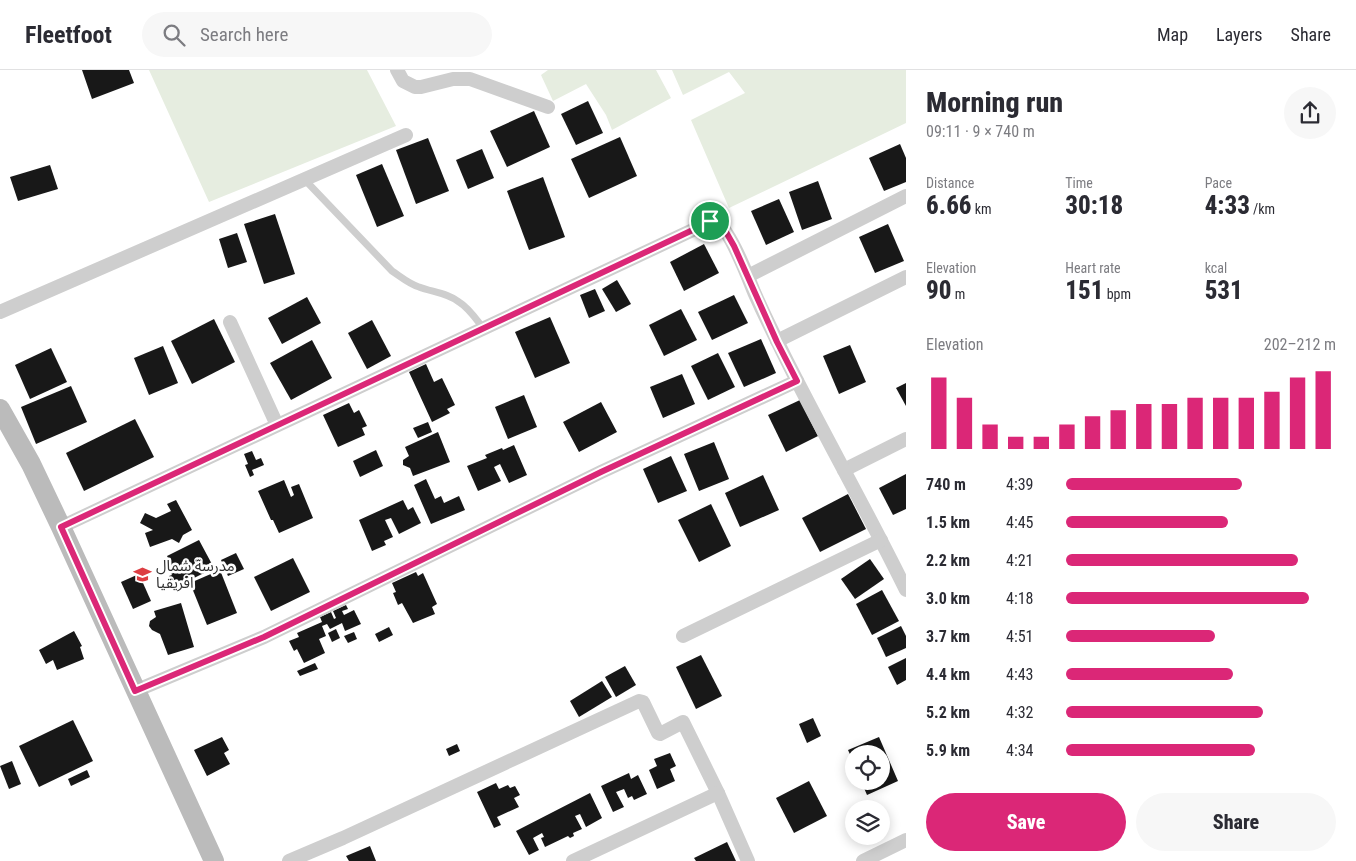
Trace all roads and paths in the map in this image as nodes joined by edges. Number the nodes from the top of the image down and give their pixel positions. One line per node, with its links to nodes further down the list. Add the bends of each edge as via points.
1 (397, 70): 2 (street, via 404,81 415,87 470,79)
2 (548, 107)
3 (406, 135): 4 (street)
4 (305, 180): 8 (street); 10 (lane, via 392,271 417,287 459,301)
5 (906, 196): 6 (street)
6 (748, 276): 10 (street, via 722,225 714,220); 11 (street)
7 (906, 277): 11 (street)
8 (0, 312)
9 (230, 322): 14 (street)
10 (483, 328): 14 (street)
11 (777, 342): 12 (street)
12 (797, 381): 16 (street); 21 (street, via 601,472 264,637)
13 (0, 409): 17 (street)
14 (277, 425): 17 (street)
15 (906, 439): 16 (street)
16 (844, 470): 18 (street)
17 (61, 527): 21 (street)
18 (881, 540): 19 (street); 20 (street)
19 (906, 590)
20 (683, 636)
21 (135, 691): 24 (street)
22 (718, 793): 25 (street, via 683,722 658,733 640,700); 26 (street); 27 (street)
23 (906, 840): 28 (street)
24 (214, 861)
25 (289, 861)
26 (573, 861)
27 (748, 861)
28 (863, 861)

